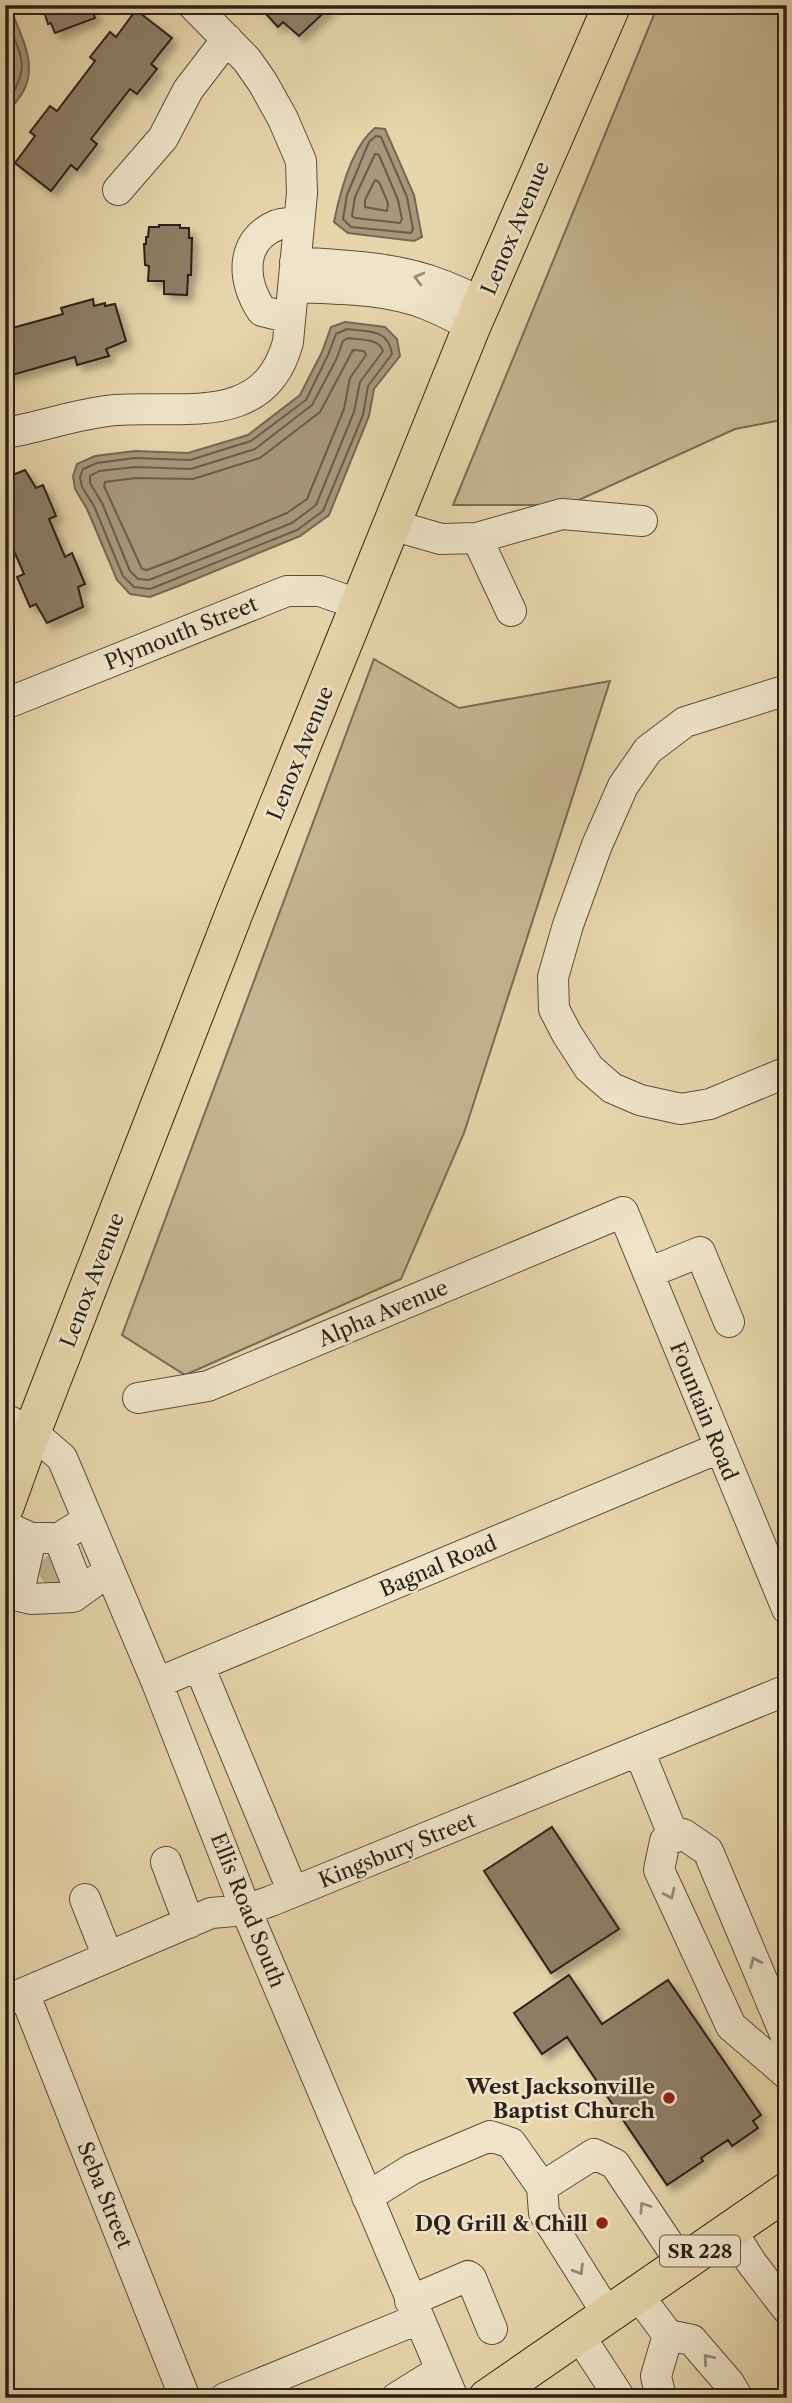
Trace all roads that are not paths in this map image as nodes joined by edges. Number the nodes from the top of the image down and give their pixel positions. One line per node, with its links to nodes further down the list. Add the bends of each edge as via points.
1 (193, 5): 3 (street)
2 (612, 5): 7 (main road, Lenox Avenue)
3 (227, 39): 4 (street, via 188,90 163,138); 5 (street, via 264,83 301,161)
4 (118, 190)
5 (299, 223): 6 (street); 8 (street, via 278,224 260,236 248,258 252,297 262,311)
6 (294, 275): 7 (street); 8 (street)
7 (478, 315): 11 (main road, Lenox Avenue)
8 (290, 318): 9 (street, via 285,352 272,377 251,396 225,407 117,410)
9 (5, 433)
10 (642, 521): 12 (street, via 562,514)
11 (392, 525): 12 (street, via 441,539); 13 (main road, Lenox Avenue)
12 (477, 538): 14 (street)
13 (360, 605): 16 (street, Plymouth Street, via 320,591 286,591); 22 (main road, Lenox Avenue, via 162,1096)
14 (511, 611)
15 (787, 690): 17 (street, via 685,722 648,750 623,786 597,845 553,977 554,1009 589,1068 612,1088 640,1100 681,1108 710,1104)
16 (5, 704)
17 (787, 1072)
18 (623, 1212): 19 (street, Fountain Road); 21 (street, Alpha Avenue, via 208,1386)
19 (648, 1273): 20 (street, via 700,1252); 23 (street, Fountain Road)
20 (729, 1322)
21 (138, 1398)
22 (19, 1425): 24 (main road, Lenox Avenue); 25 (street, Ellis Road South, via 62,1458)
23 (719, 1448): 29 (street, Fountain Road); 30 (street, Bagnal Road)
24 (5, 1507)
25 (88, 1520): 26 (street); 27 (street, Ellis Road South)
26 (34, 1563): 28 (street); 28 (street, via 31,1599 73,1597)
27 (109, 1571): 28 (street); 31 (street, Ellis Road South)
28 (80, 1592)
29 (787, 1609)
30 (199, 1665): 31 (street, Bagnal Road); 36 (street)
31 (157, 1683): 38 (street, Ellis Road South)
32 (787, 1690): 33 (street, Kingsbury Street)
33 (639, 1751): 34 (street); 36 (street, Kingsbury Street)
34 (674, 1837): 42 (street, one-way to 34, via 708,1851 683,1834); 43 (street, one-way to 43, via 665,1841 659,1870 731,2026)
35 (166, 1862): 39 (street)
36 (293, 1892): 38 (street, Kingsbury Street)
37 (85, 1899): 40 (street)
38 (246, 1910): 39 (street, Kingsbury Street, via 211,1913); 46 (street, Ellis Road South)
39 (190, 1923): 40 (street, Kingsbury Street)
40 (108, 1957): 41 (street, Kingsbury Street)
41 (15, 1997): 56 (street, Seba Street)
42 (787, 2039)
43 (787, 2074)
44 (542, 2187): 46 (street, via 511,2143 490,2136 412,2169); 48 (street, one-way to 44, via 615,2164 594,2154); 52 (street, one-way to 52, via 544,2213)
45 (787, 2191): 47 (main road, SR 228)
46 (367, 2197): 51 (street, Ellis Road South)
47 (731, 2230): 48 (main road, SR 228); 50 (street)
48 (682, 2264): 49 (main road, SR 228)
49 (638, 2295): 52 (main road, SR 228); 54 (street)
50 (787, 2309)
51 (414, 2310): 53 (street, via 468,2276); 55 (street, Ellis Road South); 57 (street)
52 (594, 2325): 60 (main road, SR 228); 61 (street)
53 (492, 2329)
54 (668, 2335): 62 (street, via 656,2376); 63 (street, one-way to 54, via 692,2340)
55 (441, 2370): 58 (street); 59 (street, Ellis Road South)
56 (186, 2398)
57 (225, 2398)
58 (396, 2398)
59 (453, 2398)
60 (486, 2398)
61 (620, 2398)
62 (661, 2398)
63 (738, 2398)

